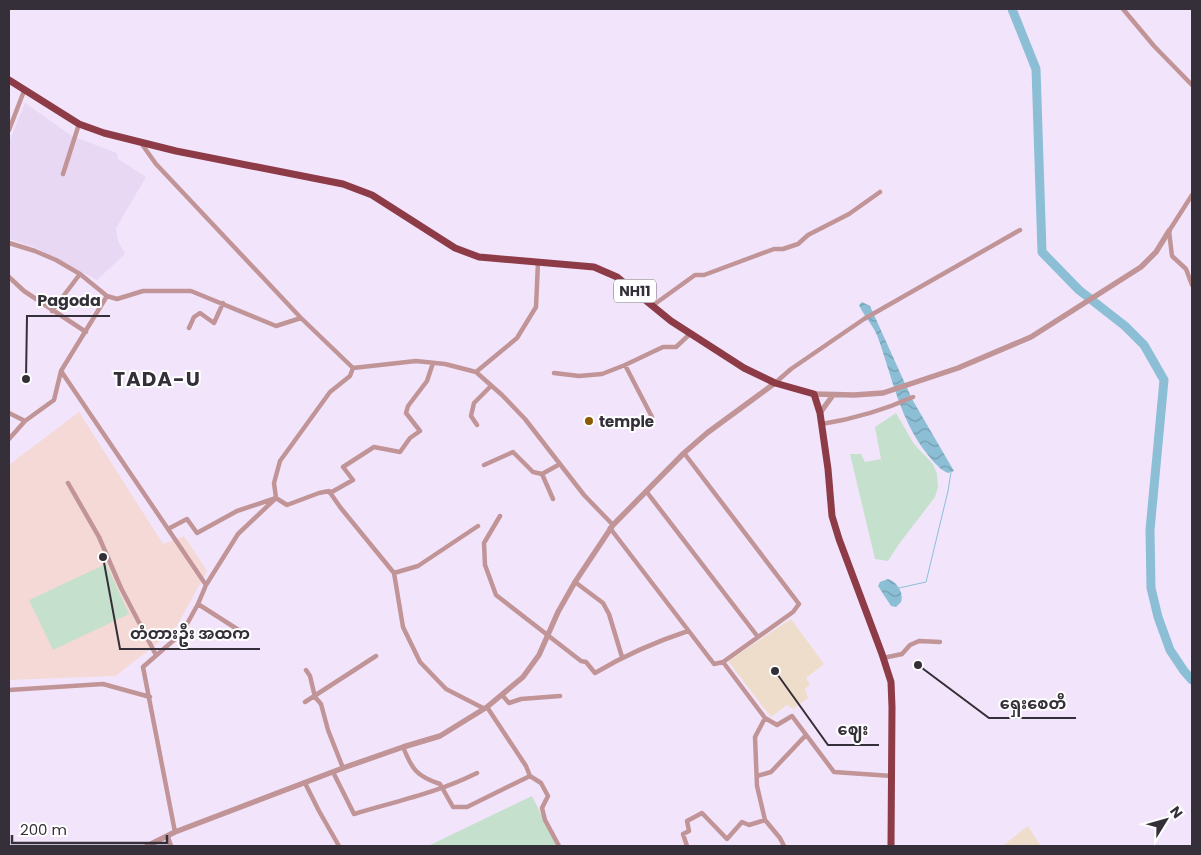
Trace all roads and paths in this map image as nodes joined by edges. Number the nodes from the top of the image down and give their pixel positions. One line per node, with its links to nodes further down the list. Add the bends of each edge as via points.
1 (1122, 9): 3 (street)
2 (9, 80): 4 (highway, NH11)
3 (1192, 84)
4 (24, 91): 5 (highway, NH11); 6 (street)
5 (79, 124): 7 (highway, NH11); 8 (street)
6 (9, 130)
7 (141, 142): 14 (highway, NH11, via 343,184 372,195 455,248 479,257); 22 (street, via 156,164)
8 (63, 174)
9 (880, 192): 20 (street, via 798,244 774,249 704,275 695,275)
10 (1192, 195): 12 (street)
11 (1020, 230): 32 (street, via 864,319 791,368)
12 (1170, 230): 17 (street, via 1172,256 1186,269); 35 (street, via 1156,252 1141,266 1031,337 958,368 890,391)
13 (9, 242): 15 (street)
14 (538, 262): 20 (highway, NH11, via 594,267 617,277); 30 (street, via 536,307 517,338)
15 (80, 274): 18 (street); 21 (street)
16 (9, 277): 21 (street)
17 (1192, 285)
18 (107, 296): 19 (street, via 117,299 143,291 191,290); 24 (street)
19 (223, 303): 22 (street, via 276,326); 23 (street, via 214,323 200,313)
20 (652, 306): 25 (highway, NH11)
21 (52, 311): 24 (street)
22 (301, 318): 28 (street)
23 (189, 328)
24 (86, 332): 29 (street)
25 (691, 333): 27 (street, via 676,347 663,346); 32 (highway, NH11, via 744,368)
26 (433, 363): 28 (street, via 416,361); 30 (street); 50 (street, via 427,381 406,413 420,431 400,452 374,446 343,467 353,480)
27 (625, 365): 31 (street, via 602,374); 39 (street)
28 (353, 368): 51 (street, via 350,376 330,392 280,461 274,482)
29 (61, 371): 40 (street, via 54,400); 56 (street)
30 (476, 372): 33 (street)
31 (554, 373)
32 (775, 383): 34 (highway, NH11); 44 (street)
33 (491, 386): 42 (street, via 474,403 471,416); 45 (street, via 525,419)
34 (814, 394): 35 (street); 38 (highway)
35 (833, 395): 38 (street)
36 (913, 397): 41 (street, via 896,405)
37 (9, 413): 40 (street)
38 (820, 413): 41 (highway)
39 (652, 417)
40 (25, 421): 43 (street)
41 (822, 424): 69 (highway, via 832,516)
42 (477, 426)
43 (9, 439)
44 (684, 453): 49 (street); 64 (street, via 800,604)
45 (560, 464): 47 (street); 55 (street)
46 (484, 465): 47 (street, via 513,452 533,472)
47 (542, 474): 52 (street)
48 (68, 483): 66 (street)
49 (646, 491): 55 (street); 64 (street)
50 (330, 493): 51 (street, via 318,492 288,504); 57 (street)
51 (276, 498): 56 (street, via 237,511 197,533 187,518); 59 (street, via 238,534)
52 (553, 499)
53 (500, 516): 62 (street, via 484,543 485,565 496,595)
54 (478, 526): 57 (street, via 418,566)
55 (612, 527): 58 (street); 61 (street)
56 (168, 529): 59 (street)
57 (394, 573): 78 (street, via 403,627 420,662 446,689)
58 (575, 582): 62 (street); 68 (street, via 603,603)
59 (206, 585): 60 (street)
60 (198, 604): 63 (street); 66 (street, via 182,634)
61 (688, 631): 68 (street); 70 (street, via 714,664)
62 (548, 635): 68 (street, via 586,662 595,673); 73 (street, via 524,677)
63 (248, 636)
64 (758, 637): 70 (street)
65 (940, 642): 69 (street, via 919,641 902,654)
66 (156, 655): 75 (street, via 143,667)
67 (376, 656): 76 (street)
68 (622, 657)
69 (883, 658): 87 (highway, via 891,682)
70 (723, 662): 79 (street)
71 (306, 670): 76 (street)
72 (9, 690): 75 (street, via 103,684)
73 (502, 695): 74 (street, via 509,703); 78 (street)
74 (560, 696)
75 (150, 697): 91 (street)
76 (315, 697): 77 (street); 82 (street, via 321,704)
77 (306, 702)
78 (485, 708): 81 (street, via 440,736); 85 (street)
79 (765, 718): 80 (street, via 776,725 792,716); 86 (street, via 755,737)
80 (806, 735): 86 (street, via 771,772); 87 (street, via 834,772)
81 (403, 747): 82 (street); 89 (street, via 412,768)
82 (343, 768): 83 (street)
83 (334, 772): 88 (street); 89 (street, via 354,814)
84 (477, 773): 89 (street)
85 (530, 776): 89 (street, via 467,807 453,808); 96 (street, via 541,783 548,796 542,808)
86 (757, 776): 90 (street)
87 (892, 776): 99 (highway)
88 (306, 783): 91 (street); 95 (street)
89 (443, 789)
90 (765, 820): 97 (street, via 749,825 742,822 726,839 702,813 687,820 689,831 683,834); 98 (street)
91 (175, 832): 92 (street)
92 (168, 836): 93 (street); 94 (street)
93 (147, 846)
94 (171, 846)
95 (339, 846)
96 (559, 846)
97 (687, 846)
98 (784, 846)
99 (891, 846)

